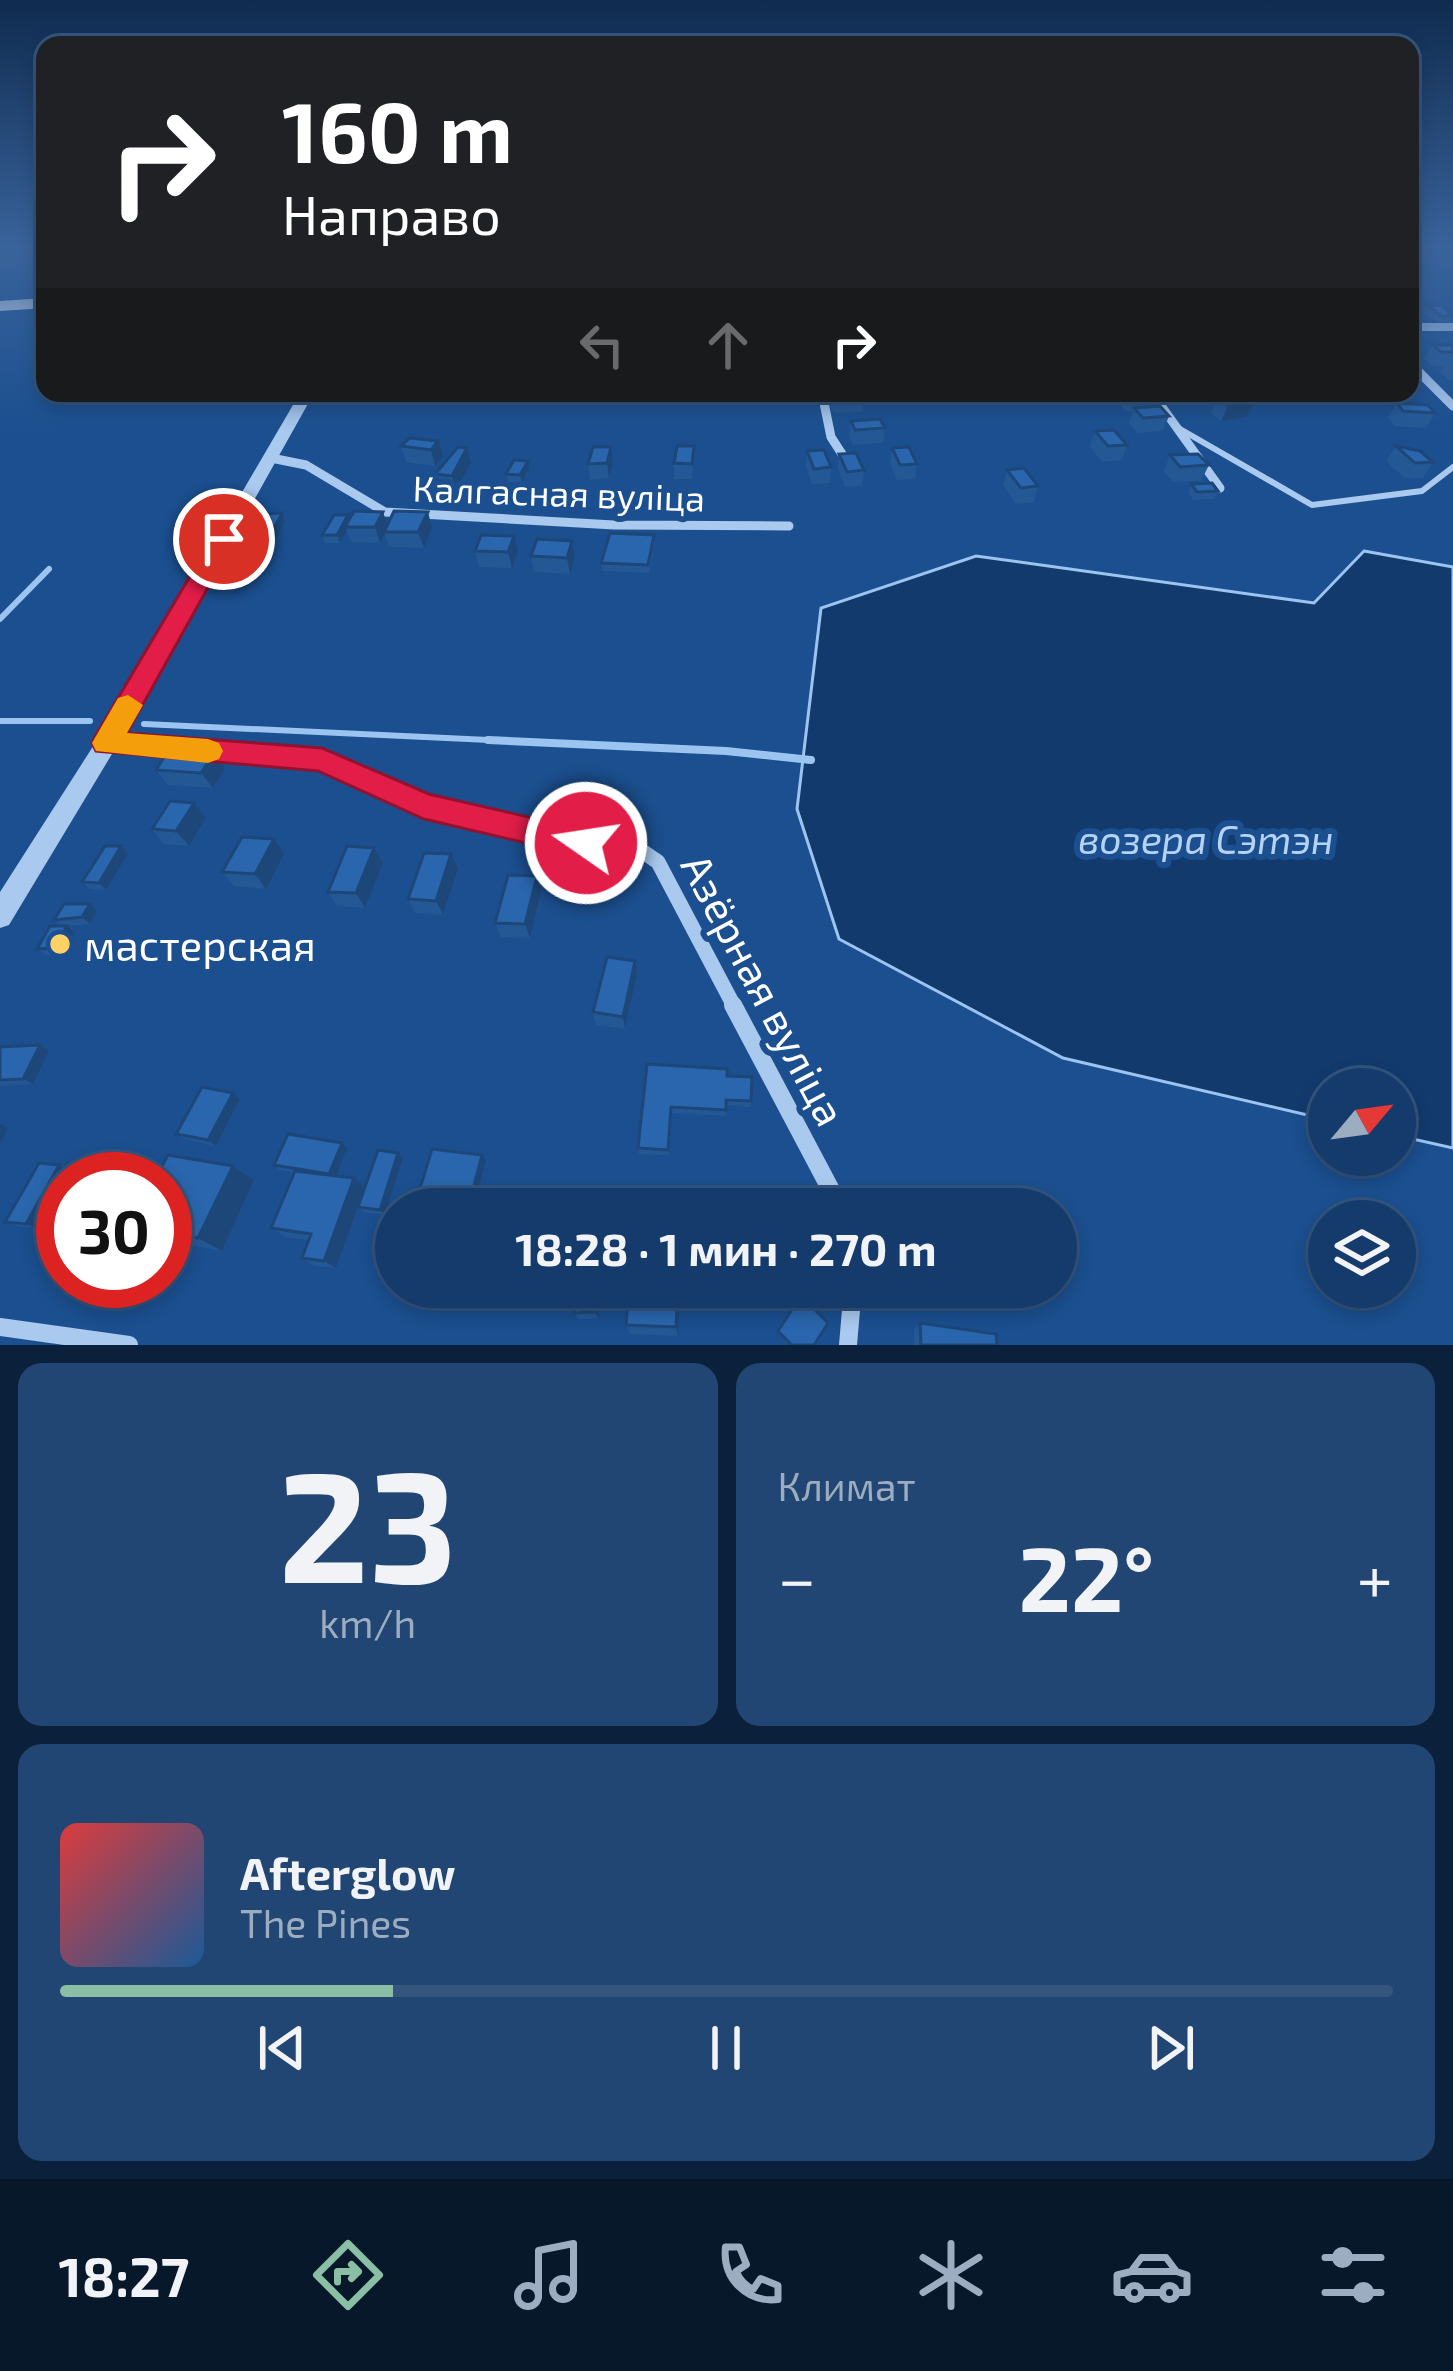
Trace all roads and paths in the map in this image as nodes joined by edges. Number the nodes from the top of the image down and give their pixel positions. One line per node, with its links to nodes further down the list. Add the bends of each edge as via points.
1 (1419, 326): 2 (street)
2 (1453, 327)
3 (1419, 372): 7 (street)
4 (303, 402): 10 (street)
5 (824, 402): 9 (street)
6 (1158, 402): 8 (street)
7 (1453, 406)
8 (1175, 427): 11 (lane, via 1312,505 1423,491); 12 (street)
9 (842, 454)
10 (271, 458): 13 (street, Калгасная вуліца, via 302,460 385,512); 14 (street)
11 (1453, 467)
12 (1220, 488)
13 (789, 526)
14 (106, 743): 15 (street); 16 (street, Азёрная вуліца, via 322,760 424,806 586,843 629,842 658,862)
15 (0, 916)
16 (830, 1188)
17 (851, 1308): 20 (street)
18 (0, 1327): 19 (street)
19 (129, 1345)
20 (848, 1345)

